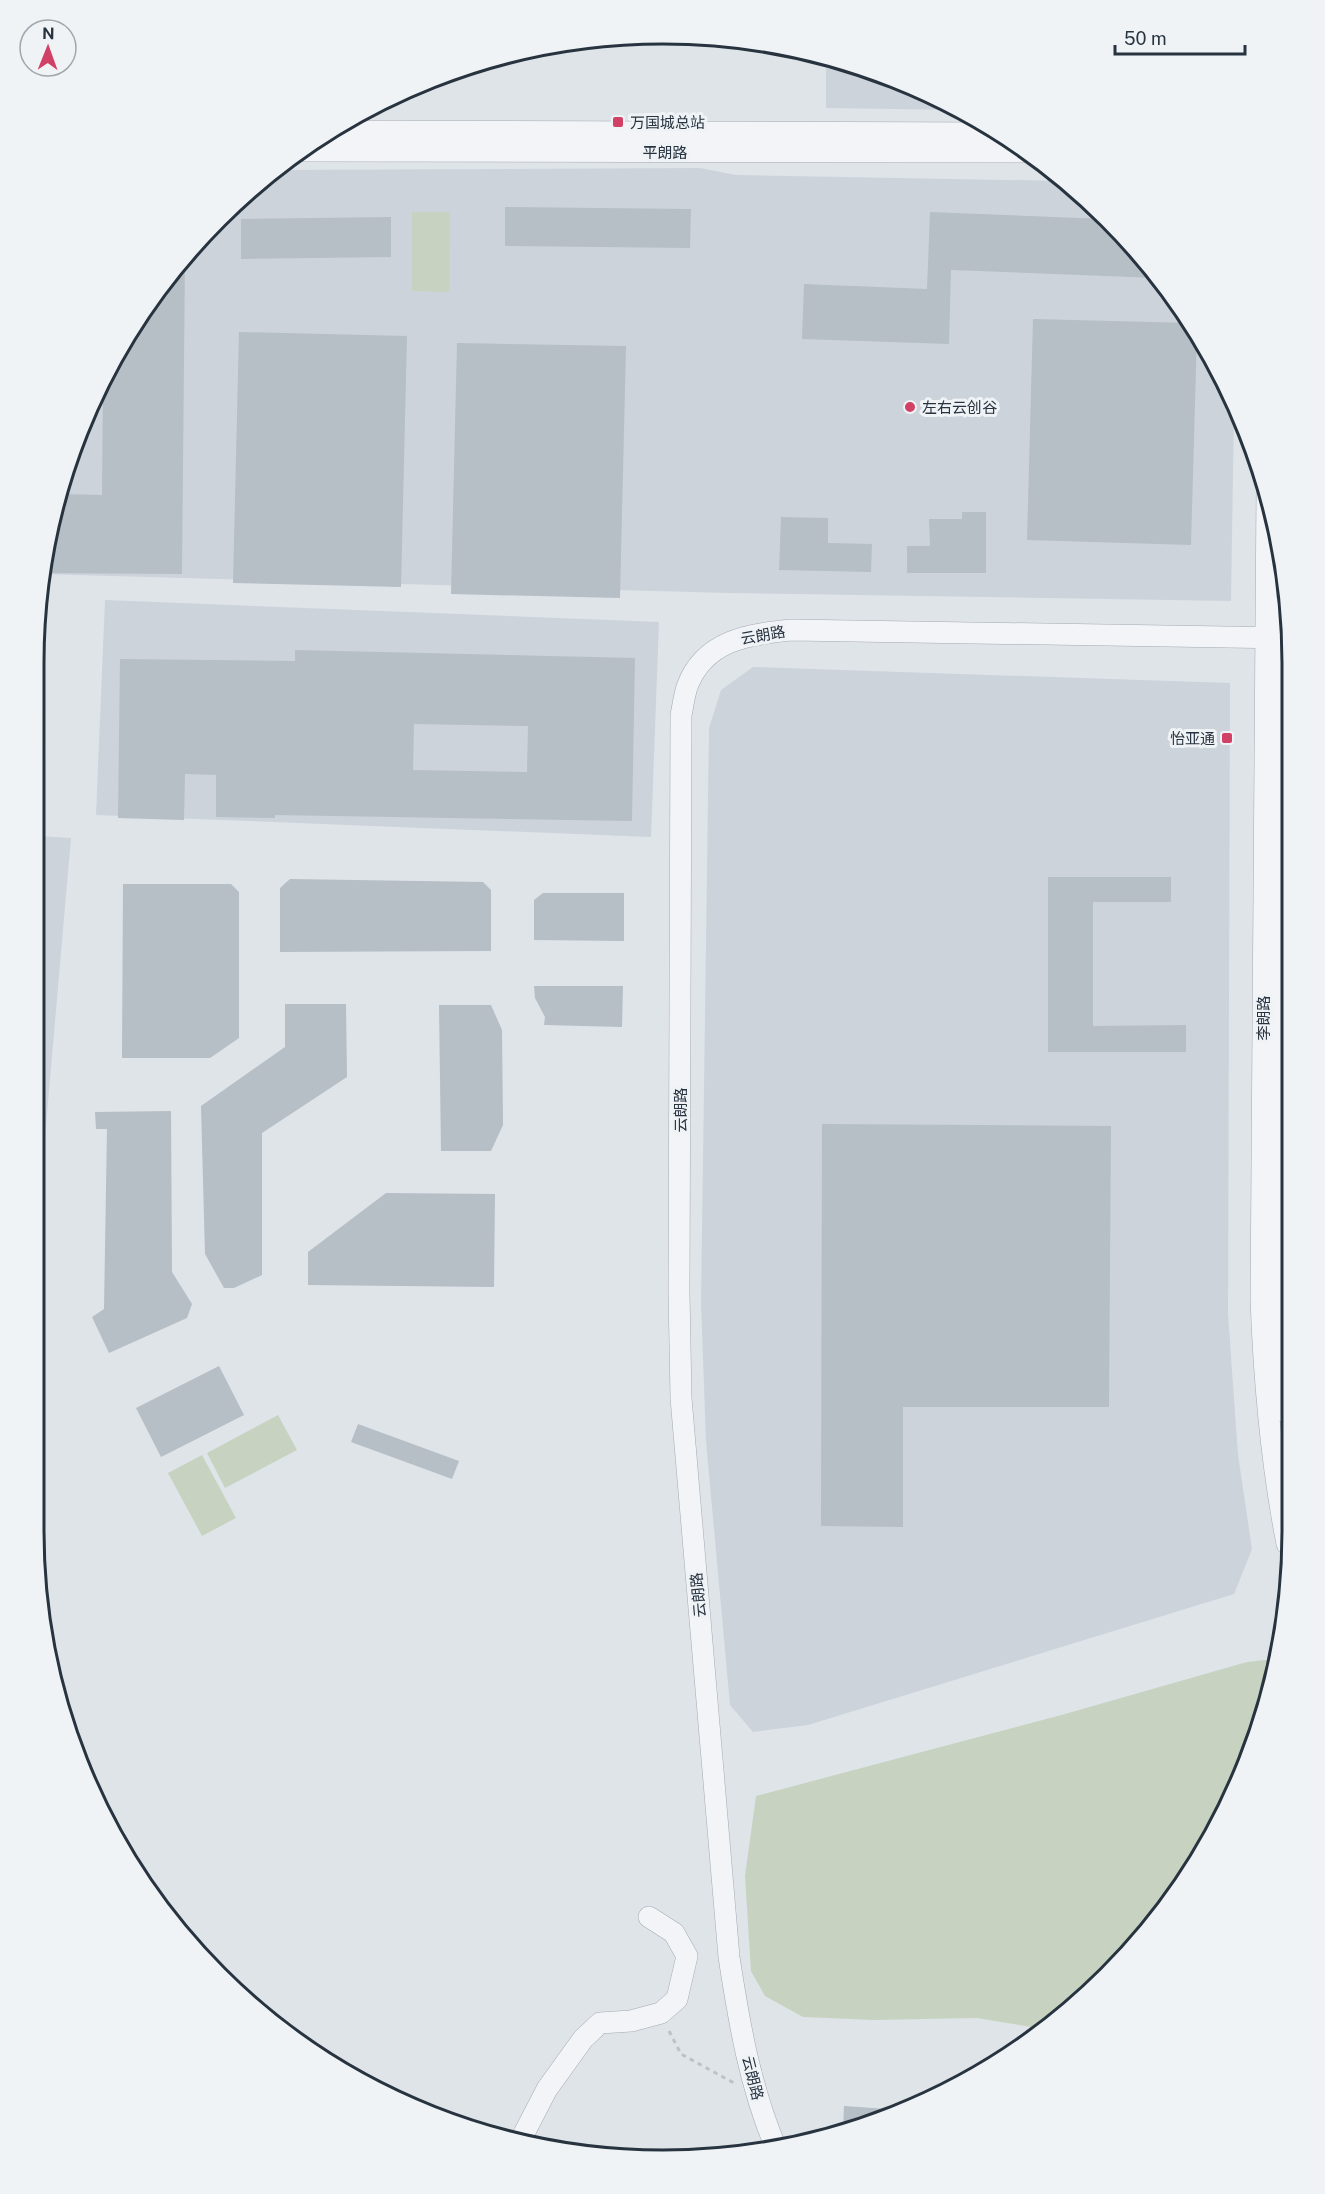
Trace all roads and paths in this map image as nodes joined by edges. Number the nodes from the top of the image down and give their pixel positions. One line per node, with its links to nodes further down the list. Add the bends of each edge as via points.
1 (345, 131): 2 (street, 平朗路)
2 (981, 132)
3 (315, 151): 4 (street, 平朗路)
4 (1012, 152)
5 (1267, 529): 6 (street, 李朗路)
6 (1266, 637): 7 (street, 云朗路); 9 (street, 李朗路); 14 (street, 云朗路, via 792,630 758,633 726,643 703,660 687,686 681,715 681,1398 729,1956)
7 (1281, 638)
8 (1282, 932): 9 (street, 李朗路)
9 (1277, 1225): 10 (street, 李朗路); 11 (street, 李朗路, via 1261,1299 1269,1428)
10 (1282, 1327)
11 (1282, 1512)
12 (649, 1917): 13 (street, via 674,1933 687,1956 677,1999)
13 (661, 2013): 14 (path, via 681,2054); 15 (street, via 600,2023 583,2038 547,2089)
14 (755, 2092): 16 (street, 云朗路)
15 (523, 2134)
16 (773, 2140)

